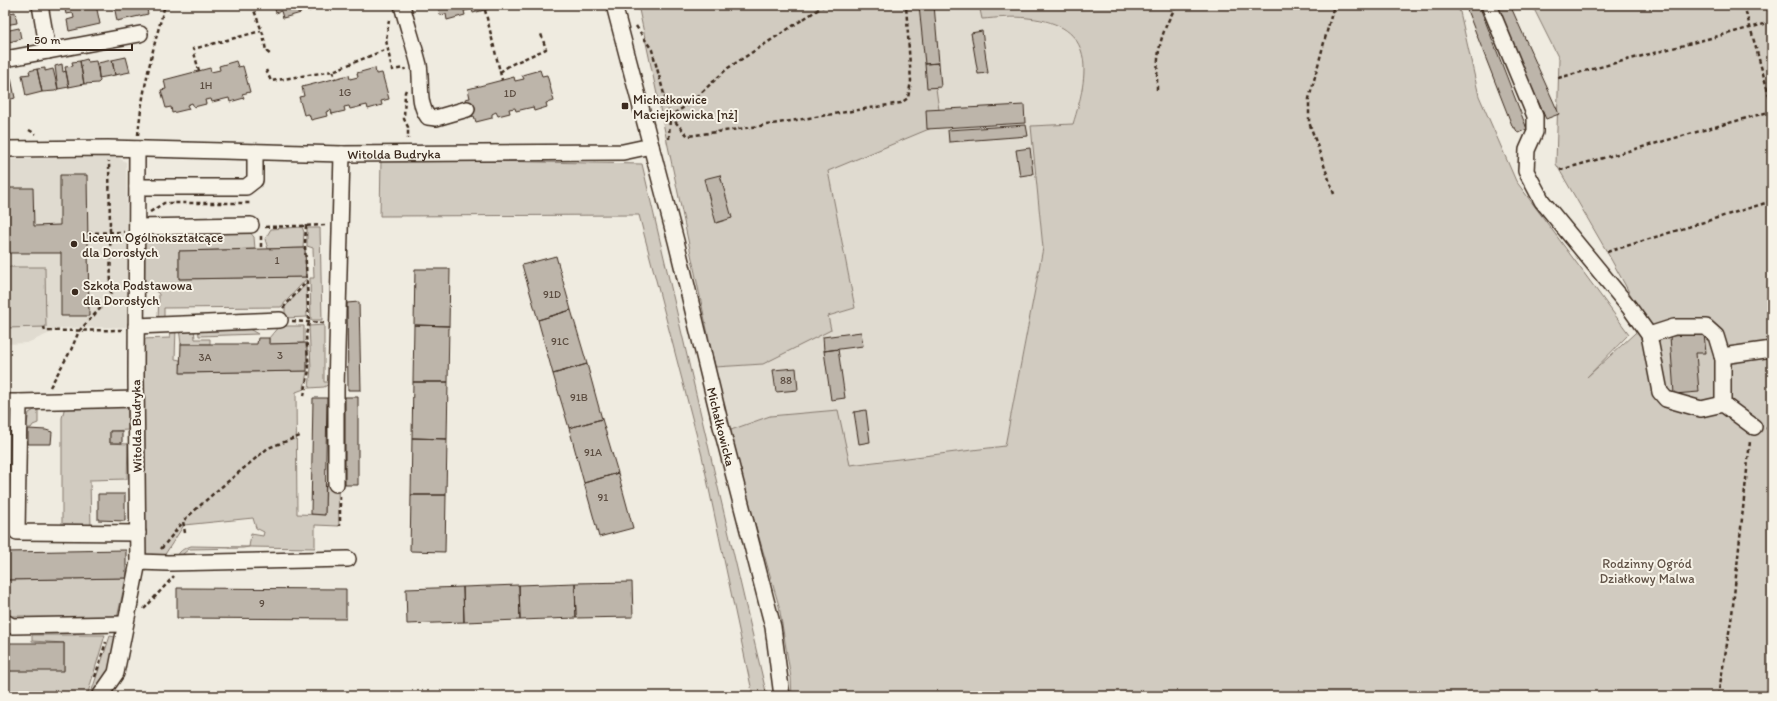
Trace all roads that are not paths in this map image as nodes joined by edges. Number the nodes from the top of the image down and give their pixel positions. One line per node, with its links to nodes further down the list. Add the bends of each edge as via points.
1 (40, 5): 6 (street)
2 (402, 5): 8 (street, via 419,67 424,113 428,117 436,118)
3 (614, 5): 12 (street, Michałkowicka)
4 (1489, 5): 19 (street, via 1535,116 1535,132 1527,150 1526,170 1542,201)
5 (140, 34): 6 (street)
6 (48, 51): 7 (street)
7 (5, 59)
8 (467, 109)
9 (137, 144): 10 (street, Witolda Budryka); 11 (street, Witolda Budryka); 14 (street, Witolda Budryka)
10 (5, 149)
11 (255, 152): 13 (street, Witolda Budryka); 14 (street, via 255,180 246,187)
12 (652, 153): 13 (street, Witolda Budryka); 34 (street, Michałkowicka, via 773,627)
13 (342, 154): 26 (street)
14 (137, 187): 16 (street, Witolda Budryka)
15 (251, 225): 16 (street)
16 (133, 230): 18 (street, Witolda Budryka)
17 (280, 320): 18 (street)
18 (133, 328): 22 (street, Witolda Budryka)
19 (1649, 335): 21 (street, via 1674,327 1706,327 1716,336); 24 (street, via 1660,392 1666,399 1701,409)
20 (1772, 349): 21 (street)
21 (1722, 356): 24 (street)
22 (136, 399): 23 (street); 28 (street, Witolda Budryka)
23 (12, 402): 27 (street)
24 (1723, 404): 25 (street)
25 (1754, 427)
26 (336, 484)
27 (11, 503): 28 (street, via 17,532)
28 (138, 533): 30 (street, Witolda Budryka)
29 (348, 559): 30 (street)
30 (144, 563): 32 (street, Witolda Budryka)
31 (5, 622): 32 (street, via 12,626)
32 (118, 624): 33 (street, Witolda Budryka, via 116,672)
33 (102, 690)
34 (782, 696)

